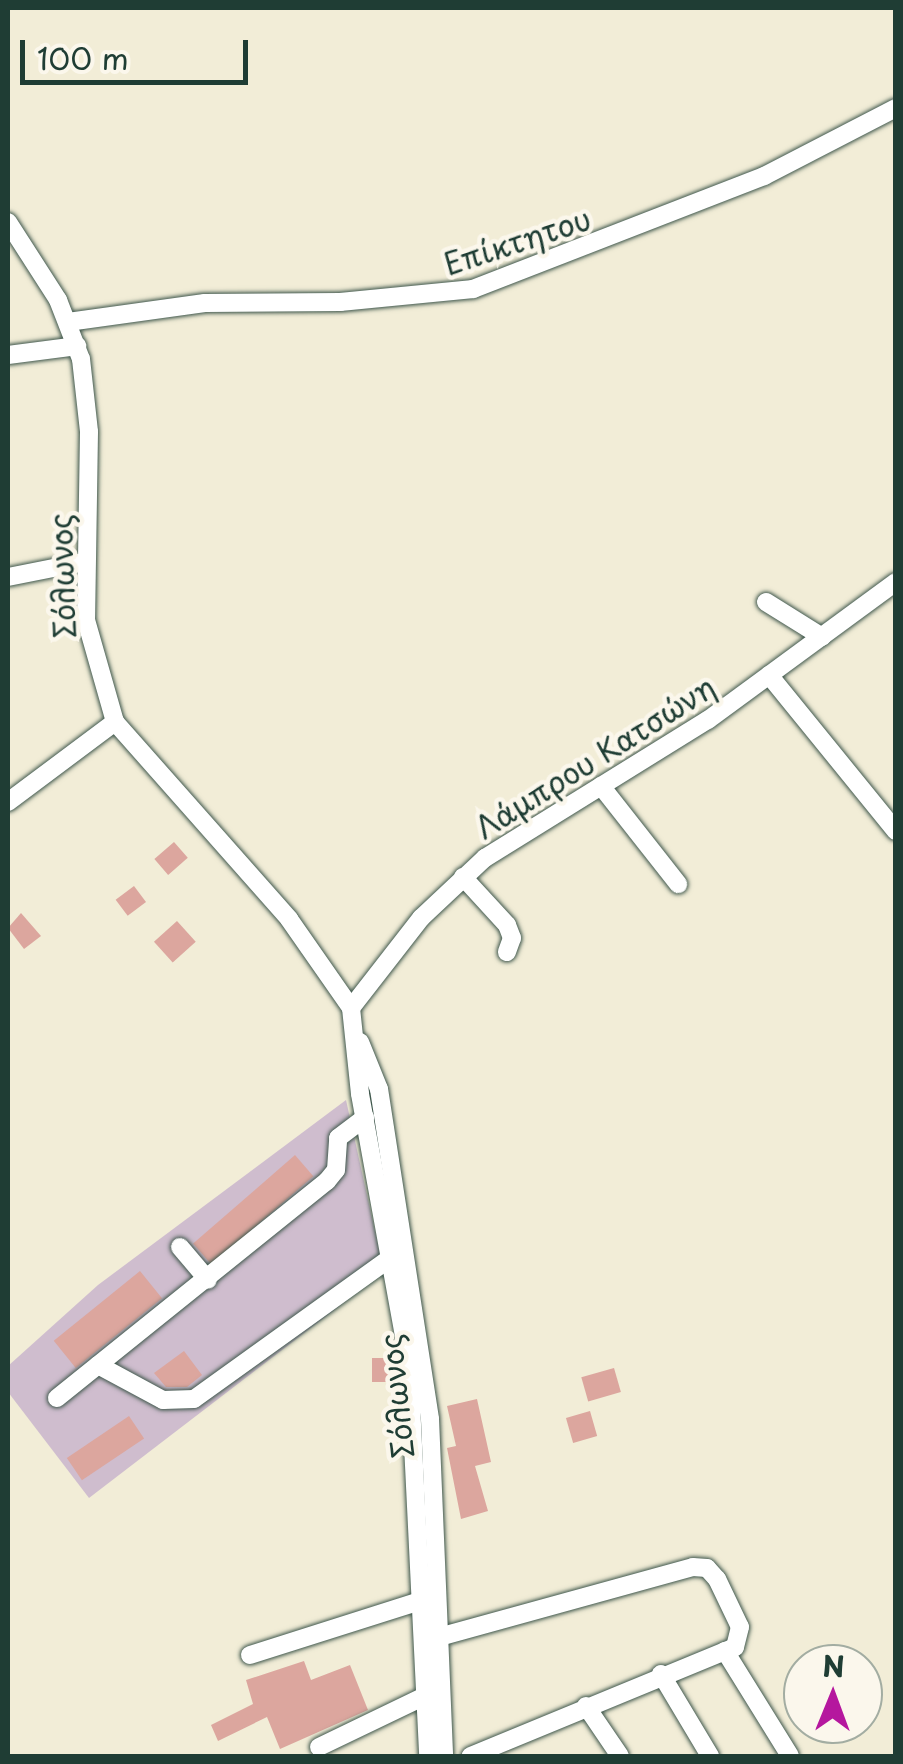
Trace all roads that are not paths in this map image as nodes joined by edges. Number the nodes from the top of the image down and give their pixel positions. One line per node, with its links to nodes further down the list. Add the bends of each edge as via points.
1 (896, 108): 3 (street, Επίκτητου, via 764,176 474,289 340,302 189,304)
2 (8, 222): 3 (street, Σόλωνος)
3 (68, 322): 4 (street, Σόλωνος)
4 (77, 346): 5 (street); 6 (street, Σόλωνος, via 89,432)
5 (8, 355)
6 (84, 562): 7 (street); 12 (street, Σόλωνος, via 94,668)
7 (8, 578)
8 (896, 582): 10 (street, Λάμπρου Κατσώνη)
9 (766, 602): 10 (street)
10 (822, 638): 11 (street, Λάμπρου Κατσώνη)
11 (769, 675): 13 (street, Λάμπρου Κατσώνη); 15 (street)
12 (115, 722): 14 (street); 19 (street, Σόλωνος, via 289,919)
13 (602, 786): 16 (street, Λάμπρου Κατσώνη); 17 (street)
14 (8, 802)
15 (896, 831)
16 (463, 877): 18 (street, via 510,930); 19 (street, Λάμπρου Κατσώνη, via 410,930)
17 (678, 884)
18 (507, 952)
19 (352, 1008): 20 (street, Σόλωνος)
20 (358, 1036): 21 (street, Σόλωνος); 28 (street, Σόλωνος, via 380,1089 422,1360)
21 (365, 1118): 23 (street, Σόλωνος); 24 (street, via 338,1138 336,1170 327,1182)
22 (180, 1247): 24 (street)
23 (390, 1258): 25 (street, via 194,1398 164,1400); 27 (street, Σόλωνος, via 410,1379)
24 (208, 1280): 25 (street)
25 (98, 1365): 26 (street)
26 (57, 1398)
27 (420, 1601): 30 (street); 34 (street, Σόλωνος)
28 (438, 1637): 29 (street, via 694,1568 717,1579 740,1627 742,1640); 38 (street, Σόλωνος)
29 (725, 1651): 31 (street); 42 (street)
30 (250, 1655)
31 (682, 1666): 32 (street); 33 (street)
32 (661, 1674): 33 (street); 35 (street)
33 (673, 1695): 41 (street)
34 (423, 1697): 36 (street); 37 (street, Σόλωνος)
35 (586, 1706): 39 (street); 40 (street)
36 (319, 1747)
37 (428, 1756)
38 (444, 1756)
39 (470, 1756)
40 (620, 1756)
41 (710, 1756)
42 (790, 1756)

